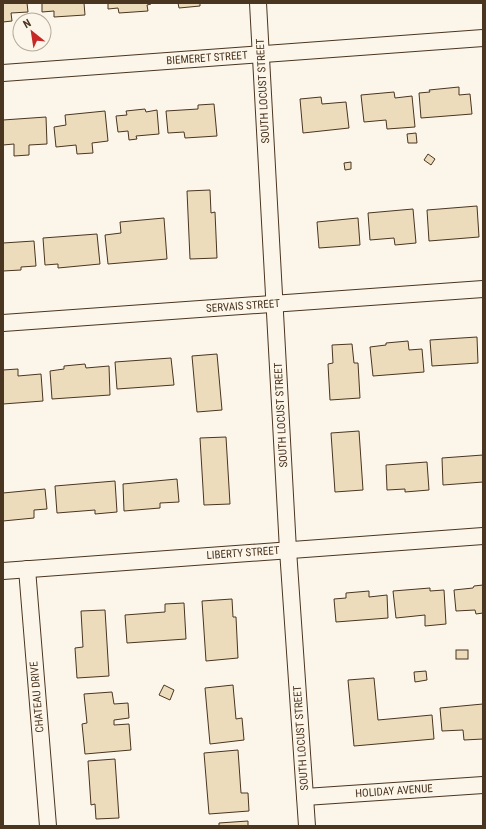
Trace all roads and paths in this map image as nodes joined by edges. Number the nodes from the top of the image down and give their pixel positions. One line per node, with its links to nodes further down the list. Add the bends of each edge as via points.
1 (258, 3): 3 (street, SOUTH LOCUST STREET)
2 (483, 38): 3 (street, BIEMERET STREET)
3 (260, 54): 4 (street, BIEMERET STREET); 6 (street, SOUTH LOCUST STREET)
4 (3, 73)
5 (483, 289): 6 (street, SERVAIS STREET)
6 (274, 304): 7 (street, SERVAIS STREET); 9 (street, SOUTH LOCUST STREET)
7 (3, 323)
8 (483, 536): 9 (street, LIBERTY STREET)
9 (288, 550): 10 (street, LIBERTY STREET); 13 (street, SOUTH LOCUST STREET)
10 (27, 569): 11 (street, LIBERTY STREET); 14 (street, CHATEAU DRIVE)
11 (3, 571)
12 (483, 785): 13 (street, HOLIDAY AVENUE)
13 (305, 797): 15 (street, SOUTH LOCUST STREET)
14 (48, 826)
15 (307, 826)

